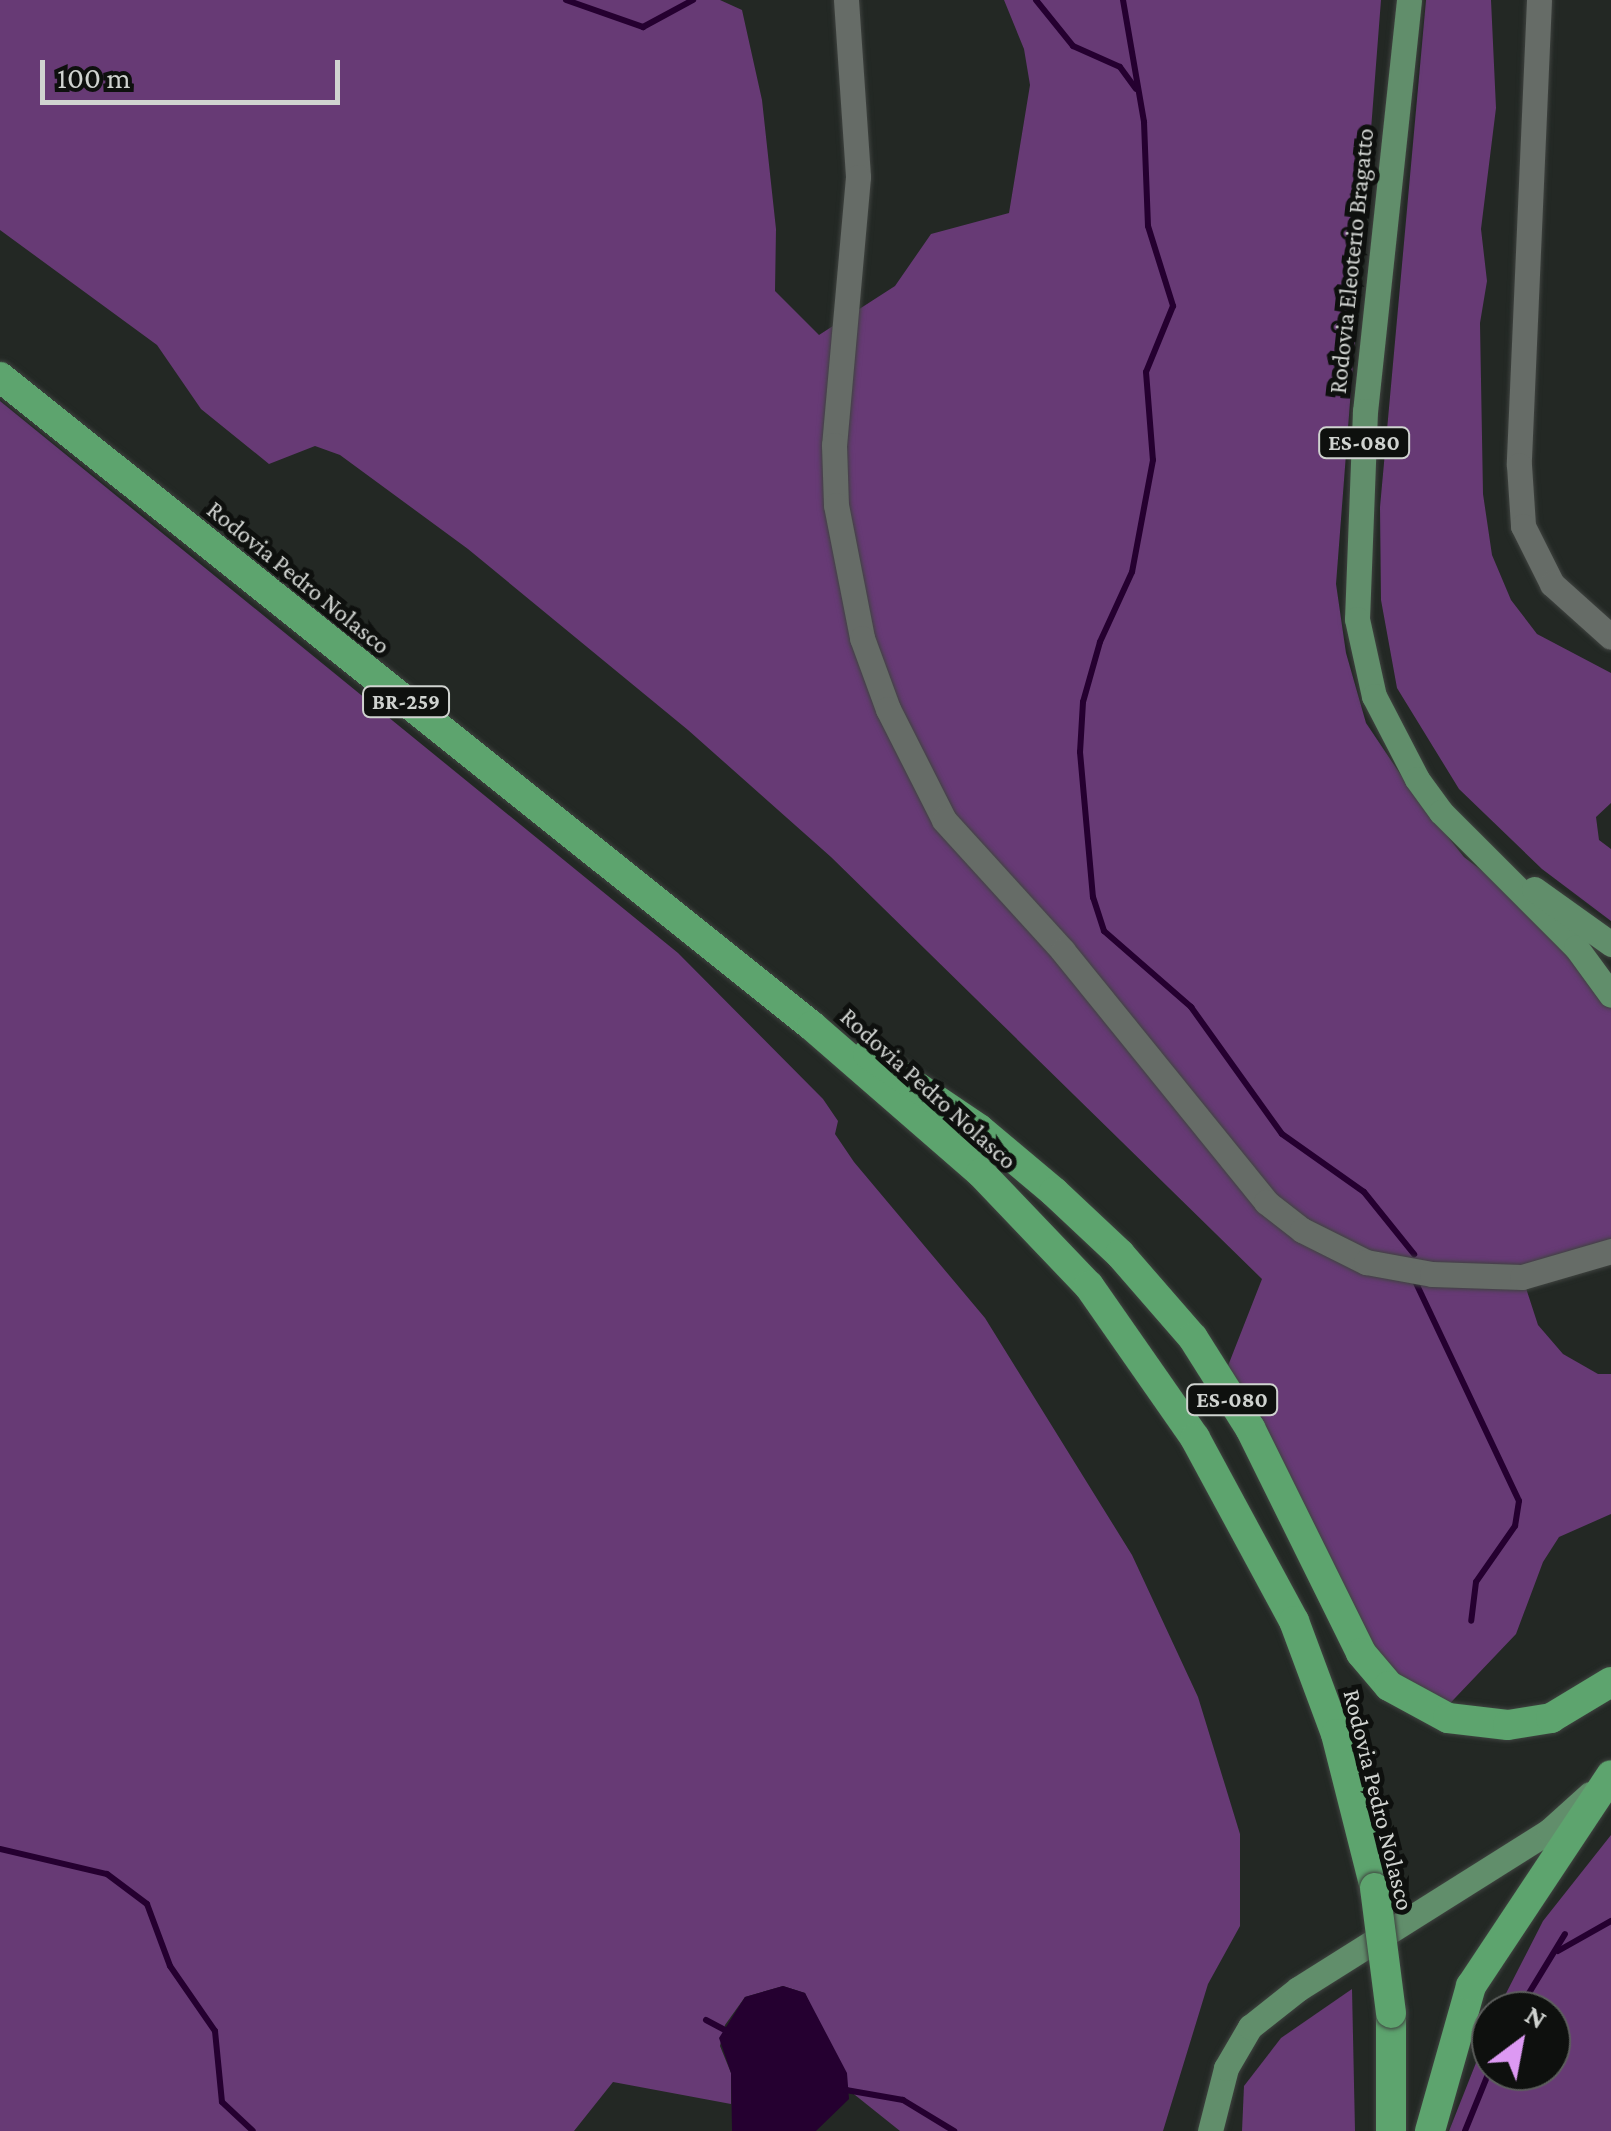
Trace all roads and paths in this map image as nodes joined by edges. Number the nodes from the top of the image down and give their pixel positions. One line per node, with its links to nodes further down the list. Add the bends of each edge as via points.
1 (846, 0): 10 (street, via 858,177 834,444 836,505 862,638 944,820 1063,951 1243,1176 1302,1230 1366,1262 1432,1274 1522,1277)
2 (1410, 0): 6 (main road, Rodovia Eleoterio Bragatto / ES-080, via 1366,411 1357,619 1374,696 1395,742 1441,812)
3 (1539, 0): 5 (street, via 1519,465 1523,526 1552,584)
4 (0, 378): 9 (highway, Rodovia Pedro Nolasco / BR-259)
5 (1611, 638)
6 (1481, 852): 7 (main road, Rodovia Eleoterio Bragatto / ES-080); 8 (main road, Rodovia Eleoterio Bragatto / ES-080, via 1576,946)
7 (1611, 944)
8 (1611, 996)
9 (812, 1026): 11 (highway, ES-080, via 886,1065 979,1128 1132,1268 1192,1338 1250,1428 1361,1654 1388,1686 1448,1718 1508,1725 1551,1718); 14 (highway, Rodovia Pedro Nolasco / BR-259, bridge, via 981,1173 1089,1286 1195,1438 1294,1622 1336,1734 1376,1888 1391,2012)
10 (1611, 1251)
11 (1611, 1682)
12 (1611, 1774): 13 (main road, via 1549,1831 1250,2026 1226,2068); 15 (highway, via 1471,1986)
13 (1210, 2131)
14 (1390, 2131)
15 (1430, 2131)

